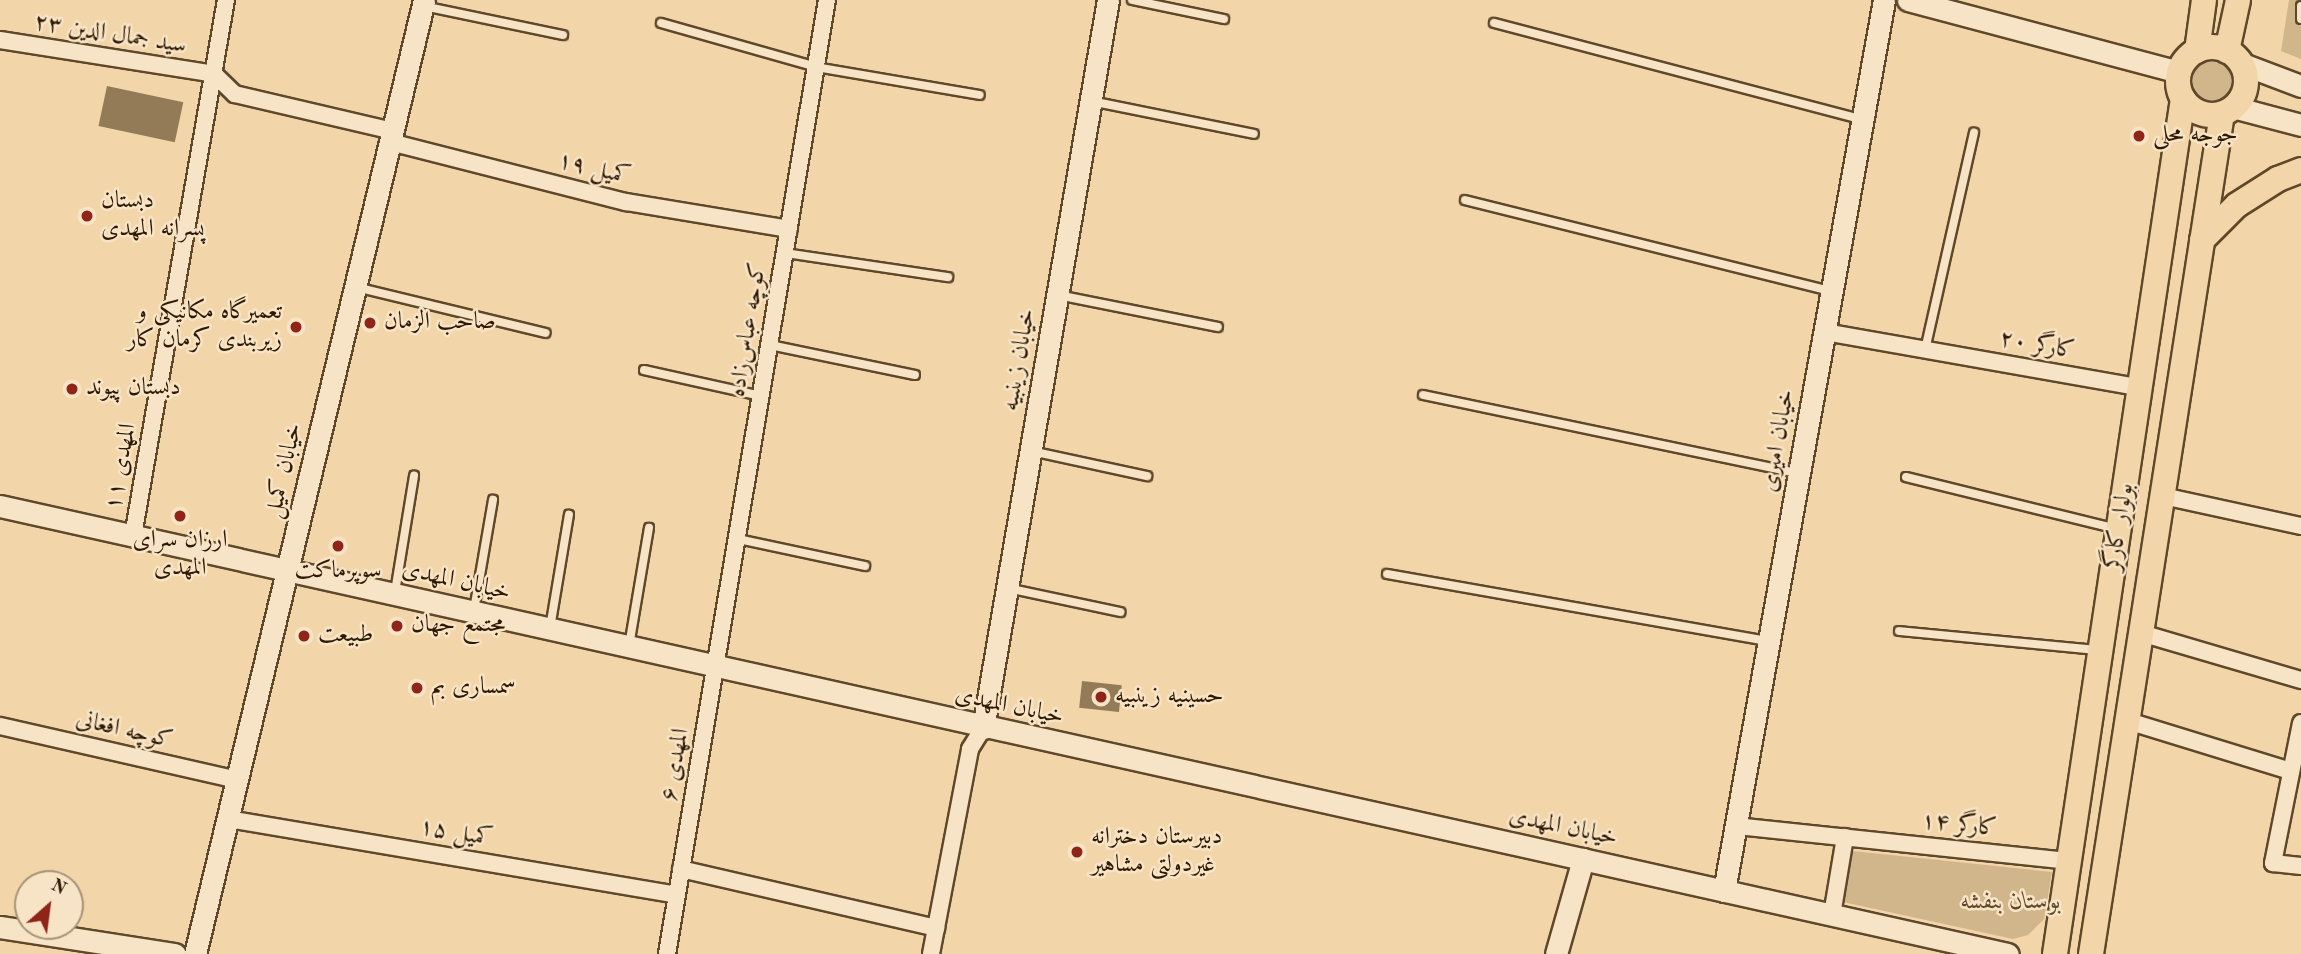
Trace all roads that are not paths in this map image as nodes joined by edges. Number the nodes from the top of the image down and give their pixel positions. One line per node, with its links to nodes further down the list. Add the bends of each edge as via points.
1 (226, 0): 21 (street, المهدی ۱۱)
2 (827, 0): 19 (street, کوچه عباس‌زاده)
3 (1108, 0): 25 (street, خیابان زینبیه)
4 (1132, 0): 11 (lane)
5 (1884, 0): 28 (street, خیابان امیری)
6 (1908, 0): 20 (street)
7 (2204, 0): 17 (main road)
8 (2238, 0): 18 (main road)
9 (424, 3): 15 (lane); 33 (street, خیابان کمیل)
10 (2301, 6): 12 (lane)
11 (1224, 19)
12 (2301, 19)
13 (661, 23): 19 (lane)
14 (1494, 23): 28 (lane)
15 (563, 35)
16 (0, 40): 21 (street, سید جمال الدین ۲۳)
17 (2197, 51): 18 (main road, via 2214,48); 20 (main road)
18 (2233, 57): 22 (street); 27 (main road, via 2245,89)
19 (816, 67): 23 (lane); 36 (street, کوچه عباس‌زاده)
20 (2179, 72): 24 (main road)
21 (214, 74): 33 (street, کمیل ۱۹, via 235,94); 65 (street, المهدی ۱۱)
22 (2301, 86)
23 (980, 95)
24 (2183, 100): 27 (main road, via 2200,113); 50 (main road, بولوار کارگر)
25 (1091, 101): 32 (lane); 42 (street, خیابان زینبیه)
26 (2301, 103): 29 (street)
27 (2228, 111): 30 (street); 37 (main road, بولوار کارگر)
28 (1863, 120): 41 (street, خیابان امیری)
29 (2301, 120)
30 (2301, 125)
31 (1974, 132): 47 (lane)
32 (1254, 134)
33 (392, 137): 36 (street, کمیل ۱۹, via 626,202); 40 (street, خیابان کمیل)
34 (2301, 170): 37 (main road, via 2278,178 2237,205)
35 (1465, 200): 41 (lane)
36 (789, 229): 38 (street, کوچه عباس‌زاده)
37 (2202, 240): 58 (main road, بولوار کارگر)
38 (785, 253): 39 (lane); 46 (street, کوچه عباس‌زاده)
39 (948, 277)
40 (356, 287): 45 (lane); 68 (street, خیابان کمیل)
41 (1832, 292): 44 (street, خیابان امیری)
42 (1058, 295): 43 (lane); 53 (street, خیابان زینبیه)
43 (1218, 327)
44 (1825, 332): 47 (street, کارگر ۲۰); 54 (street, خیابان امیری)
45 (547, 333)
46 (770, 345): 49 (lane); 52 (street, کوچه عباس‌زاده)
47 (1925, 350): 50 (street, کارگر ۲۰)
48 (644, 370): 52 (lane)
49 (915, 375)
50 (2141, 388): 64 (main road, بولوار کارگر)
51 (1423, 395): 54 (lane)
52 (761, 396): 66 (street, کوچه عباس‌زاده)
53 (1031, 451): 55 (lane); 70 (street, خیابان زینبیه)
54 (1800, 473): 77 (street, خیابان امیری)
55 (1147, 476)
56 (414, 477): 71 (lane)
57 (1906, 477): 64 (lane)
58 (2163, 496): 62 (street); 76 (main road, بولوار کارگر)
59 (493, 500): 73 (lane)
60 (0, 506): 65 (street, خیابان المهدی)
61 (569, 515): 74 (lane)
62 (2301, 526)
63 (649, 527): 78 (lane)
64 (2120, 530): 79 (main road, بولوار کارگر)
65 (133, 536): 68 (street, خیابان المهدی)
66 (738, 539): 67 (lane); 80 (street, کوچه عباس‌زاده)
67 (865, 566)
68 (288, 571): 71 (street, خیابان المهدی); 87 (street, خیابان کمیل)
69 (1387, 574): 77 (lane)
70 (1007, 588): 72 (lane); 85 (street, خیابان زینبیه)
71 (394, 595): 73 (street, خیابان المهدی)
72 (1120, 612)
73 (473, 613): 74 (street, خیابان المهدی)
74 (549, 631): 78 (street, خیابان المهدی)
75 (1899, 631): 79 (lane)
76 (2141, 633): 81 (street); 82 (main road, بولوار کارگر)
77 (1769, 642): 89 (street, خیابان امیری)
78 (629, 649): 80 (street, خیابان المهدی)
79 (2101, 650): 92 (main road, بولوار کارگر)
80 (716, 668): 85 (street, خیابان المهدی); 94 (street, المهدی ۶)
81 (2301, 680)
82 (2128, 721): 86 (street); 107 (main road, بولوار کارگر)
83 (2301, 723): 86 (street)
84 (0, 726): 87 (street, کوچه افغانی)
85 (983, 728): 91 (street, خیابان المهدی); 99 (street, via 970,749)
86 (2291, 771): 93 (street, via 2273,863)
87 (237, 780): 88 (street, خیابان کمیل)
88 (228, 819): 96 (street, کمیل ۱۵); 101 (street, خیابان کمیل)
89 (1736, 826): 90 (street, کارگر ۱۴); 95 (street, خیابان امیری)
90 (1845, 837): 92 (street, کارگر ۱۴); 97 (street)
91 (1583, 859): 95 (street, خیابان المهدی); 104 (street)
92 (2069, 861): 106 (main road, بولوار کارگر)
93 (2301, 866)
94 (681, 869): 96 (street, المهدی ۶); 99 (street)
95 (1724, 891): 97 (street, خیابان المهدی)
96 (677, 895): 102 (street, المهدی ۶)
97 (1832, 915): 105 (street, خیابان المهدی)
98 (0, 927): 100 (street)
99 (936, 928): 103 (street)
100 (175, 954)
101 (195, 954)
102 (667, 954)
103 (931, 954)
104 (1556, 954)
105 (2008, 954)
106 (2055, 954)
107 (2091, 954)

